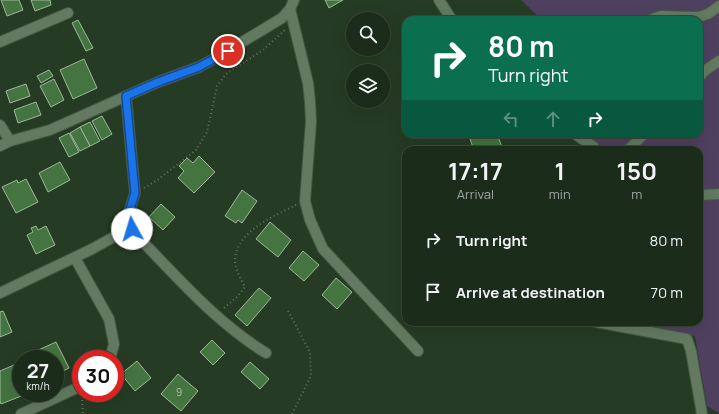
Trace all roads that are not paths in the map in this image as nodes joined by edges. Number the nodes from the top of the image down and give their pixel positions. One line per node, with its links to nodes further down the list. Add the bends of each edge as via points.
1 (439, 0): 5 (street)
2 (292, 4): 10 (street, via 282,18 219,56 199,67); 25 (street, via 310,101 311,122 305,202 310,220 323,249)
3 (719, 6): 6 (street)
4 (68, 13): 7 (street)
5 (449, 16)
6 (701, 16)
7 (0, 42)
8 (719, 61): 9 (street)
9 (703, 72)
10 (126, 96): 14 (street, via 50,130); 20 (street, via 135,193)
11 (0, 125): 14 (street)
12 (580, 138): 16 (street)
13 (640, 138): 17 (street)
14 (10, 141): 15 (street)
15 (0, 146)
16 (591, 146)
17 (632, 146)
18 (719, 194): 19 (street)
19 (703, 195)
20 (128, 216): 21 (street, via 119,234); 26 (street, via 132,229 140,239 215,315 246,340)
21 (74, 258): 22 (street); 24 (street, via 109,319 114,344)
22 (0, 293)
23 (617, 326): 29 (street, via 687,339)
24 (112, 350)
25 (418, 351)
26 (266, 352)
27 (72, 390): 28 (street)
28 (22, 414)
29 (702, 414)

